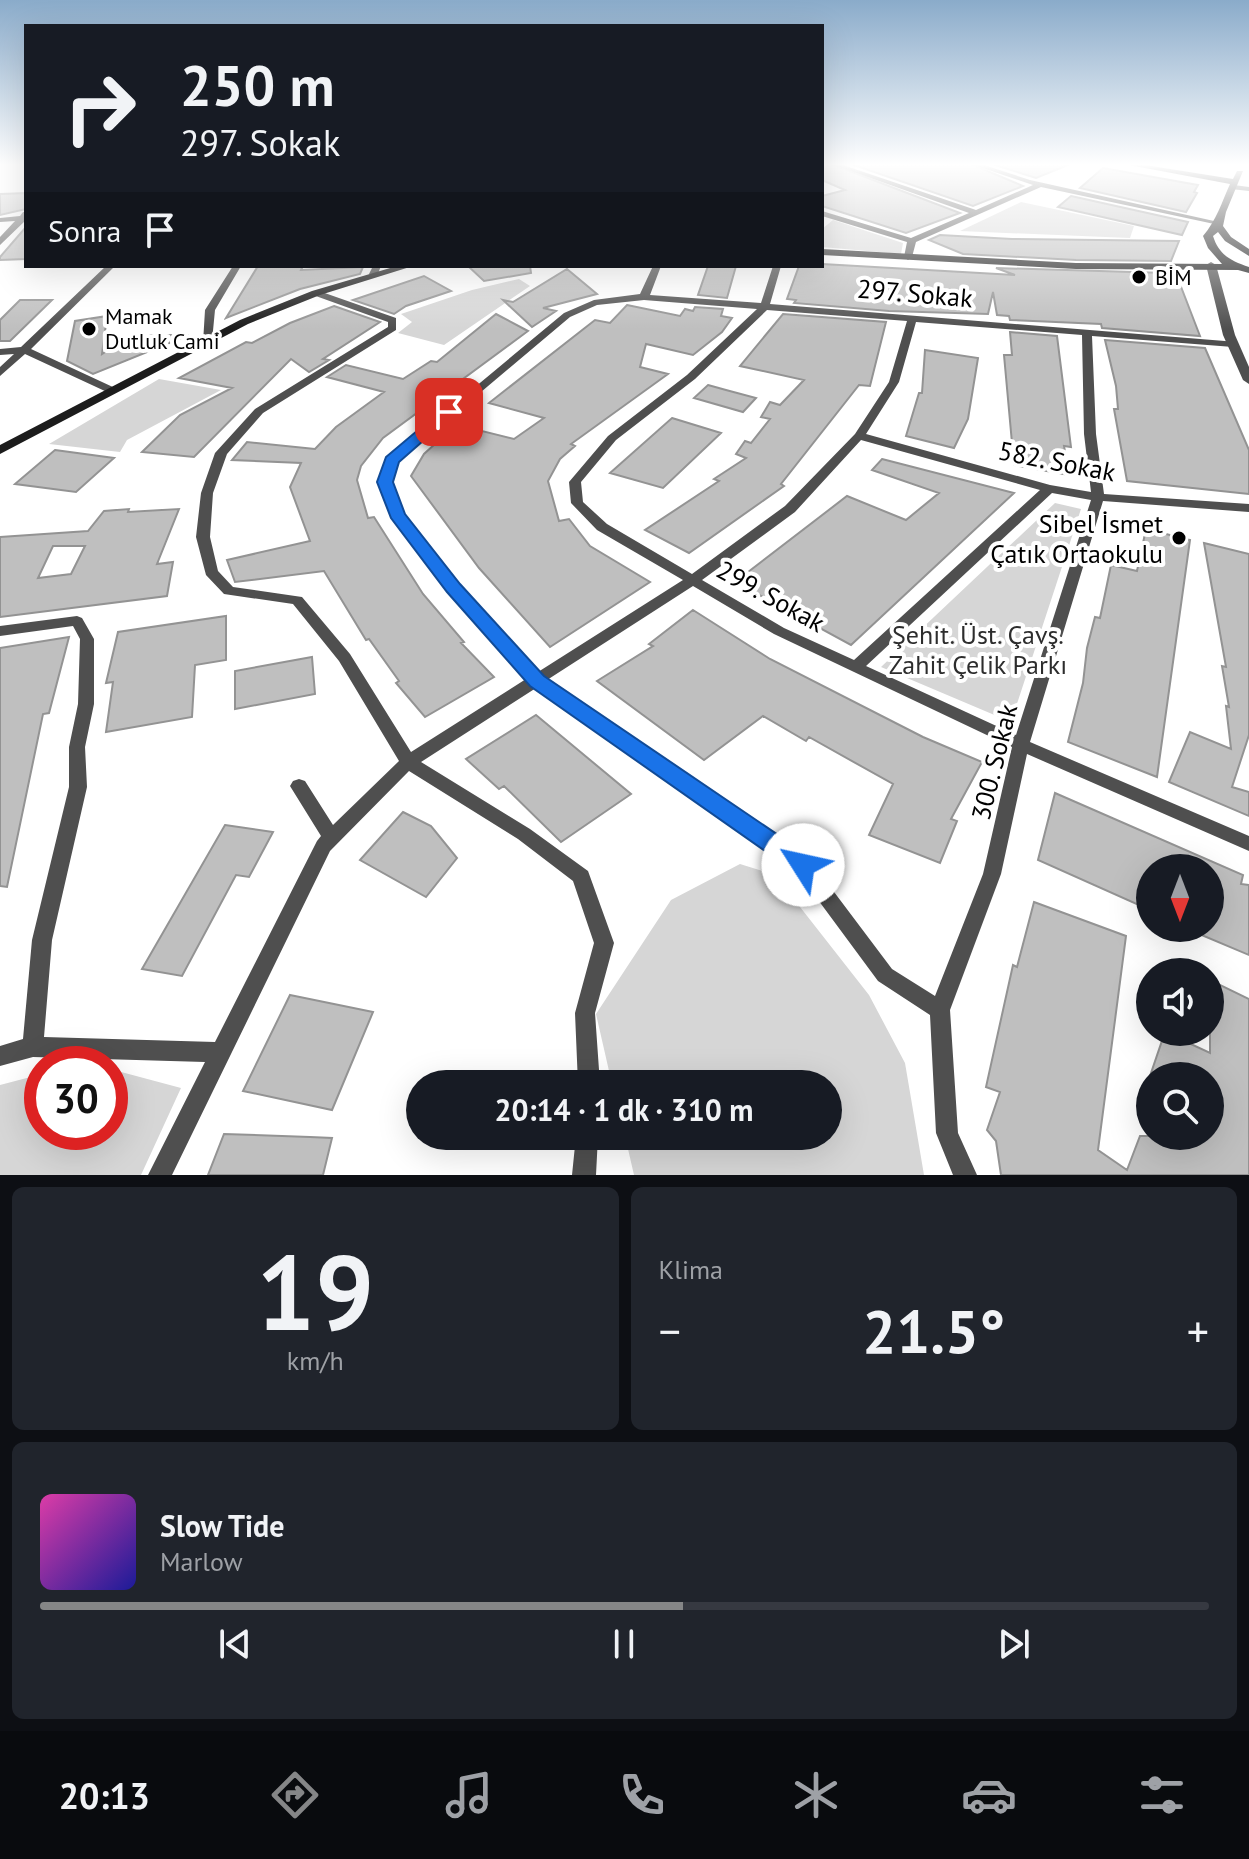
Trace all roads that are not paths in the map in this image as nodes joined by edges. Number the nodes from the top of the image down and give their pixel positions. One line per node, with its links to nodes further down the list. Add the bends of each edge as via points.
1 (22, 220): 8 (street)
2 (844, 220): 7 (street)
3 (960, 220): 7 (street)
4 (1195, 220): 6 (street)
5 (1220, 220): 6 (main road)
6 (1218, 225): 10 (main road); 11 (main road, via 1209,242)
7 (912, 241): 12 (street)
8 (0, 242)
9 (824, 252): 12 (main road)
10 (1249, 253): 11 (main road)
11 (1224, 256): 14 (main road)
12 (908, 257): 13 (main road, via 1076,266)
13 (1211, 265): 14 (main road); 27 (street)
14 (1236, 267): 20 (main road)
15 (109, 268): 28 (street)
16 (236, 268): 26 (street, via 210,310)
17 (656, 268): 22 (street)
18 (776, 268): 23 (street, 299. Sokak)
19 (375, 270): 21 (main road)
20 (1249, 270)
21 (316, 293): 26 (main road); 43 (street, via 393,320 393,328 259,411 221,453 207,493 203,537 211,572 229,591 297,600 345,658)
22 (644, 297): 23 (street, 297. Sokak); 41 (street, 297. Sokak, via 598,302 567,315 405,447 392,461 385,482 406,527)
23 (765, 306): 24 (street, 297. Sokak); 38 (street, 299. Sokak, via 691,377 612,438 575,482 577,503 602,527)
24 (912, 319): 25 (street, 297. Sokak); 33 (street, via 894,382)
25 (1087, 334): 27 (street, 297. Sokak); 36 (street, 300. Sokak)
26 (207, 341): 32 (main road)
27 (1233, 344): 31 (street)
28 (24, 350): 29 (street); 30 (street); 32 (street)
29 (0, 352)
30 (0, 373)
31 (1249, 380)
32 (111, 390): 34 (main road)
33 (859, 436): 35 (street, 582. Sokak); 38 (street, via 790,509)
34 (0, 450)
35 (1049, 489): 36 (street, 582. Sokak); 40 (street)
36 (1098, 497): 37 (street, 582. Sokak); 42 (street, 300. Sokak)
37 (1249, 508)
38 (693, 580): 40 (street, 299. Sokak, via 779,631); 41 (street)
39 (0, 631): 48 (street, via 77,621 87,639 78,787 42,940)
40 (855, 667): 42 (street, 299. Sokak)
41 (537, 681): 43 (street); 47 (street, 297. Sokak, via 803,865 885,975)
42 (1021, 744): 46 (street, 299. Sokak); 47 (street, 300. Sokak, via 992,874)
43 (408, 762): 45 (street); 53 (street, via 581,876 604,943 585,1013)
44 (299, 786): 45 (street)
45 (332, 838): 51 (street, via 323,846)
46 (1249, 844)
47 (940, 1010): 57 (street, via 947,1133)
48 (33, 1046)
49 (24, 1049): 52 (street)
50 (128, 1050): 51 (street)
51 (219, 1052): 55 (street)
52 (0, 1056)
53 (588, 1070)
54 (586, 1150): 56 (street)
55 (160, 1175)
56 (584, 1175)
57 (965, 1175)

